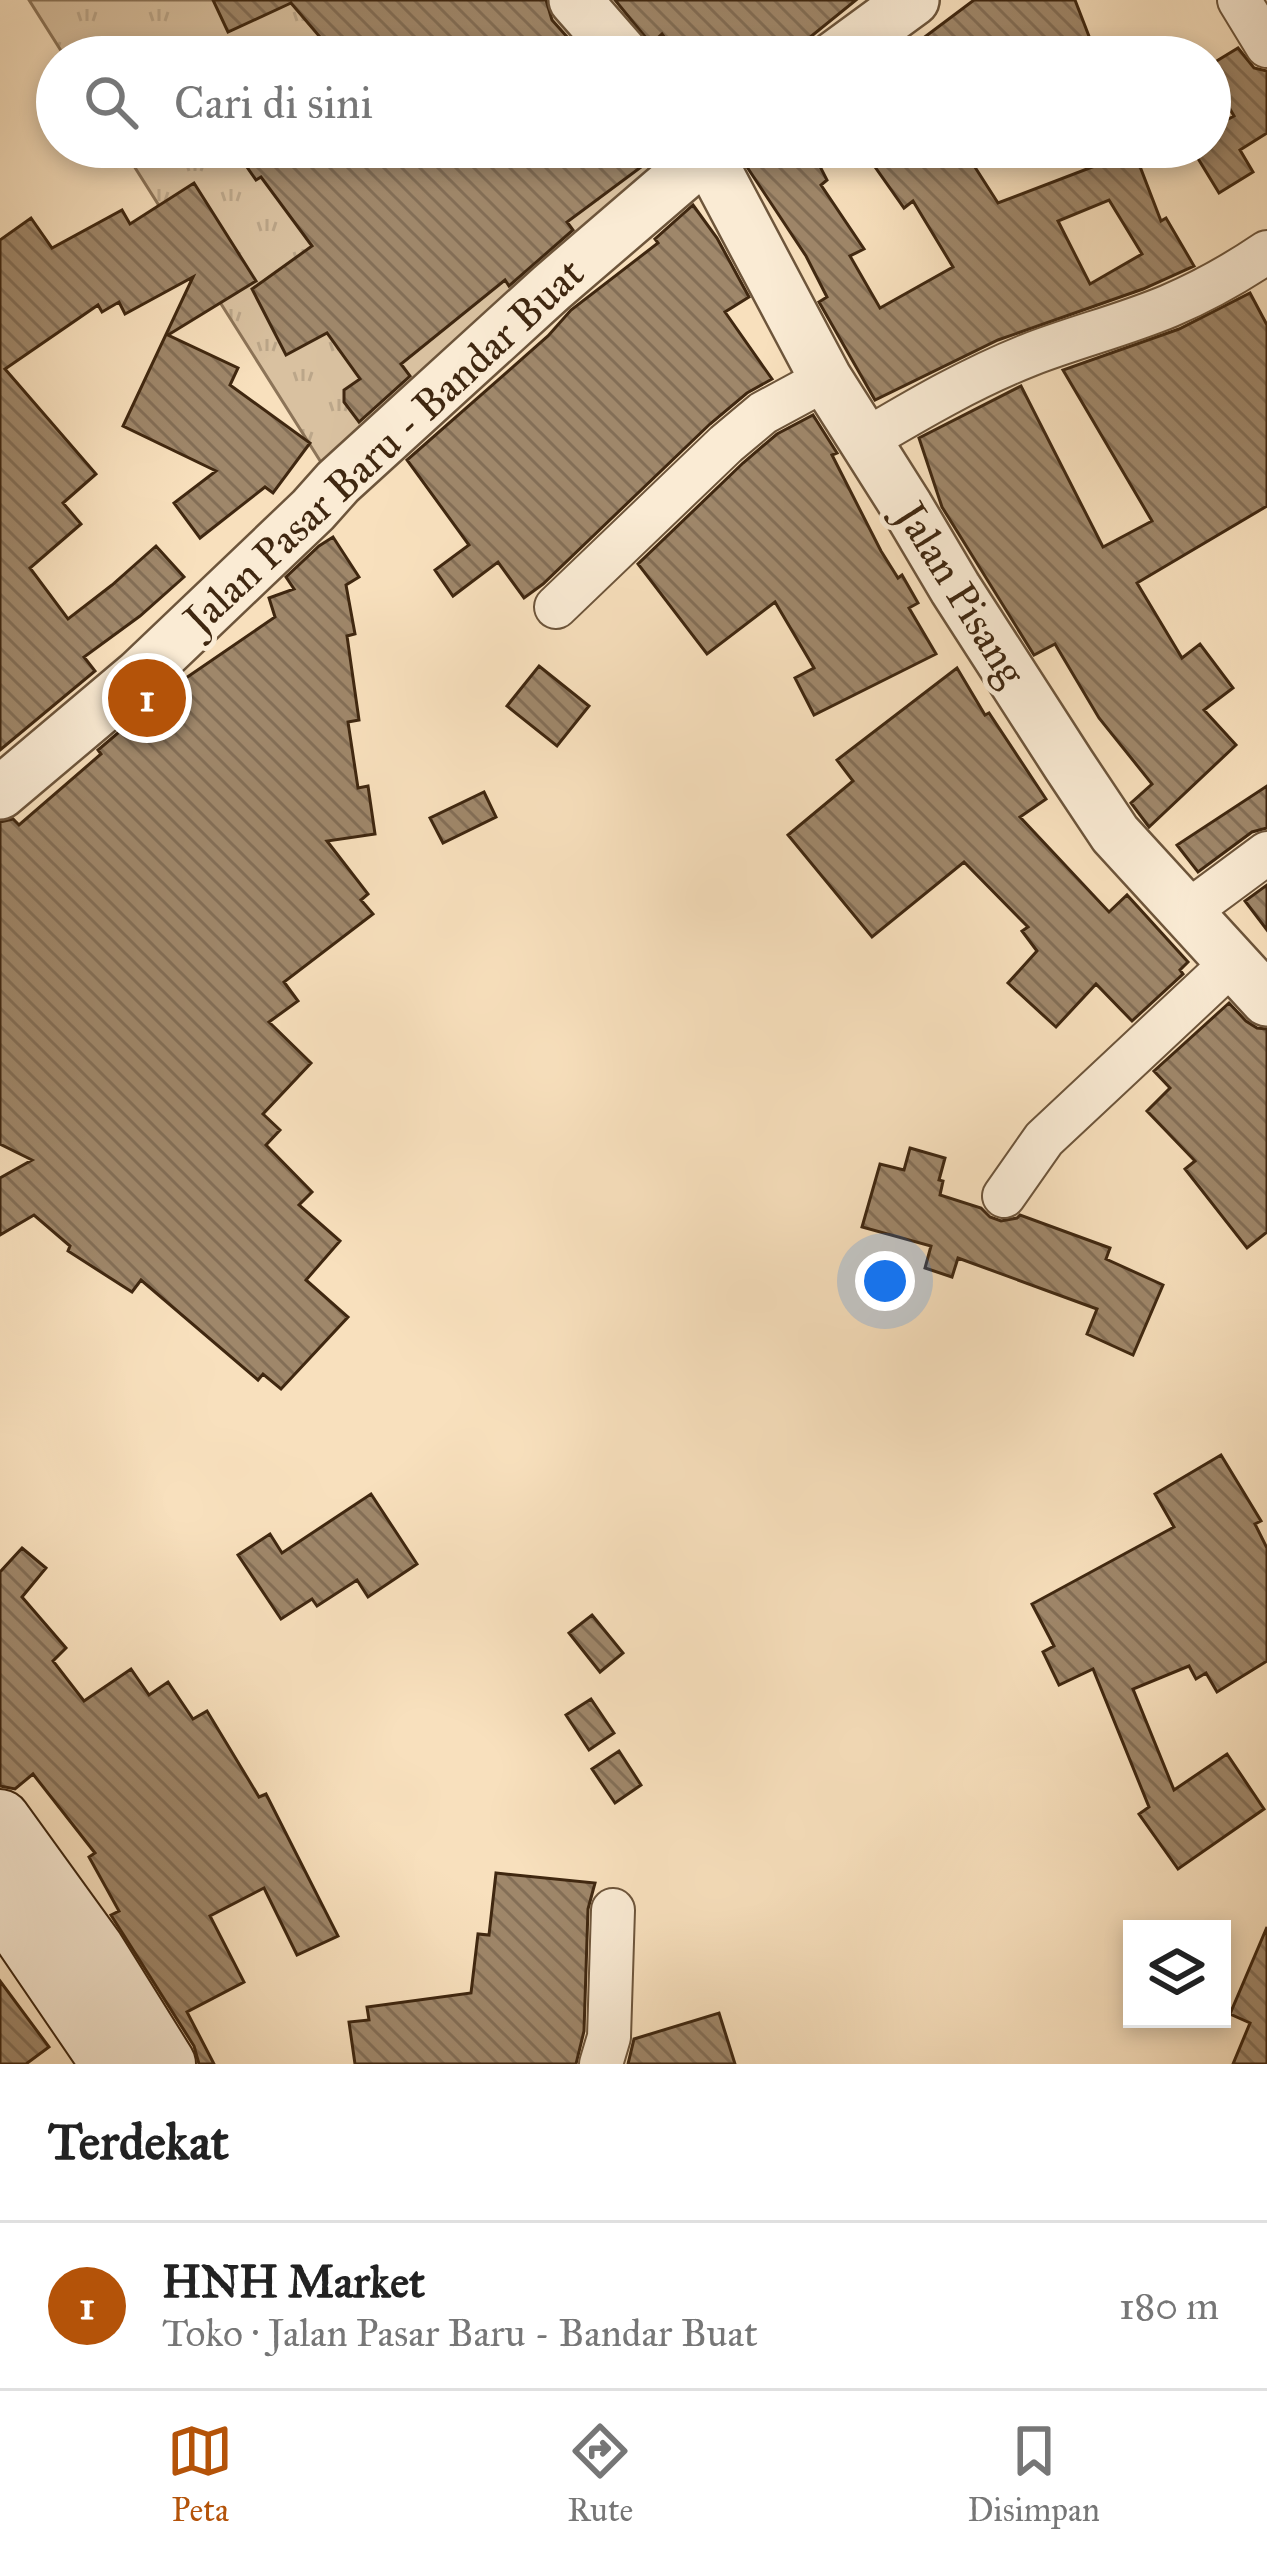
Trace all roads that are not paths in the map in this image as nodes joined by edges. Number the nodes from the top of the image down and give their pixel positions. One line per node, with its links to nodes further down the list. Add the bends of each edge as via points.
1 (575, 0): 4 (street)
2 (913, 0): 5 (street)
3 (1238, 0): 6 (street)
4 (607, 36)
5 (864, 36)
6 (1267, 46)
7 (687, 168): 13 (street, Jalan Pasar Baru - Bandar Buat, via 338,482 140,675)
8 (719, 168): 10 (street, Jalan Pisang)
9 (1267, 252): 11 (street, via 1172,305 982,375)
10 (826, 379): 11 (street, Jalan Pisang); 12 (street, via 726,444)
11 (865, 441): 15 (street, Jalan Pisang, via 1115,834)
12 (556, 607)
13 (0, 793)
14 (1267, 853): 15 (street)
15 (1186, 913): 16 (street, Jalan Pisang)
16 (1232, 963): 17 (street, Jalan Pisang); 18 (street, via 1045,1139)
17 (1267, 1000)
18 (1004, 1196)
19 (0, 1820): 23 (main road)
20 (0, 1900): 22 (main road)
21 (613, 1910): 24 (street)
22 (112, 2064)
23 (165, 2064)
24 (601, 2064)

